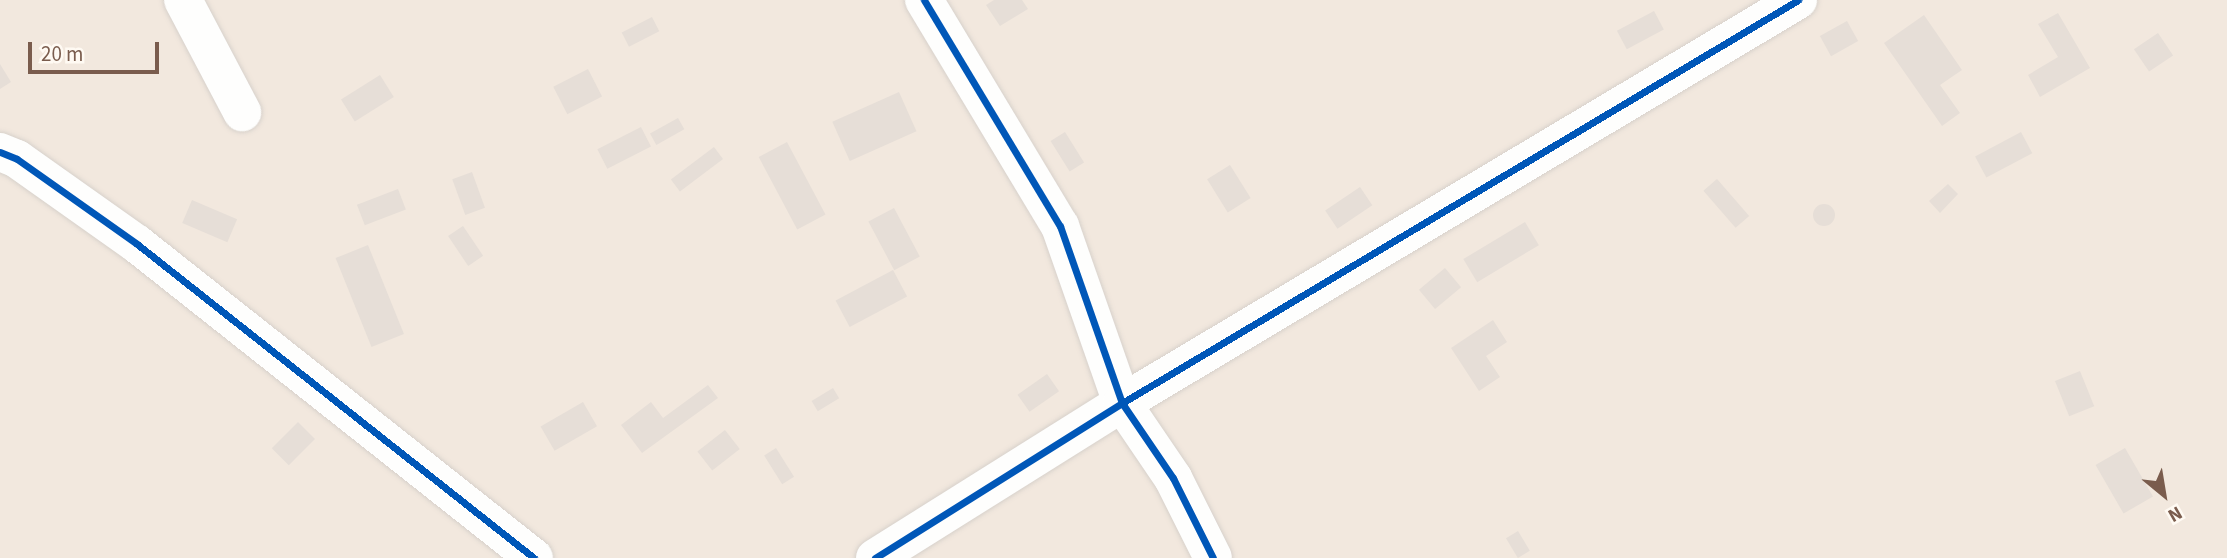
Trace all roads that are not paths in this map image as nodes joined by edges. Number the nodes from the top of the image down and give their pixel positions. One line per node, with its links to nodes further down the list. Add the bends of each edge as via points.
1 (183, 0): 4 (street)
2 (924, 0): 6 (street, via 1060,226)
3 (1798, 0): 6 (street)
4 (242, 112)
5 (6, 161): 7 (street, via 159,261)
6 (1122, 403): 8 (street); 9 (street, via 1173,478)
7 (534, 558)
8 (875, 558)
9 (1213, 558)

